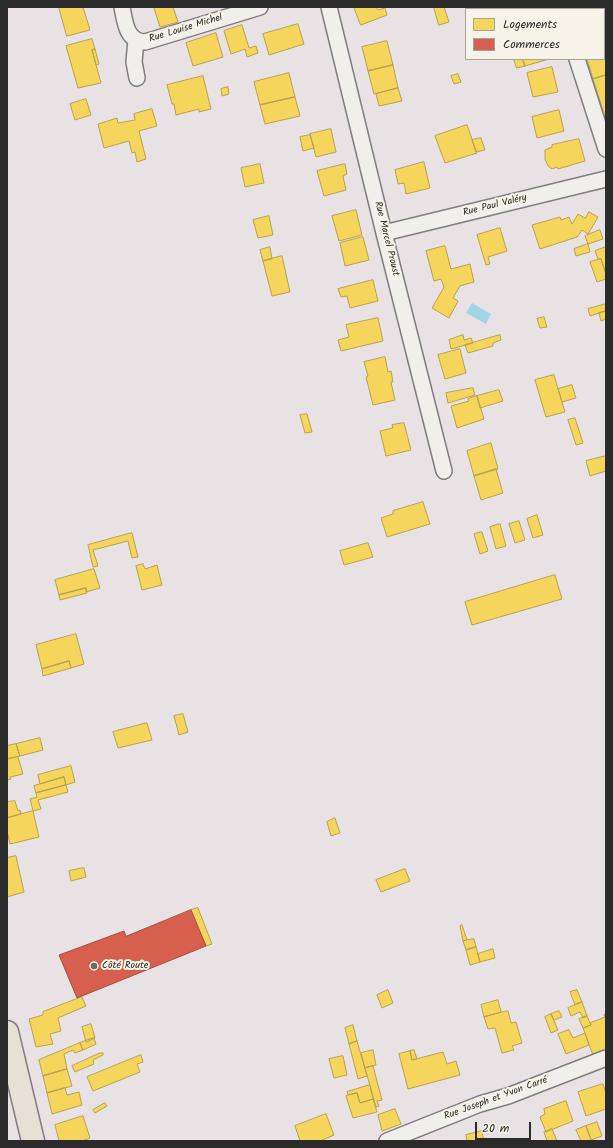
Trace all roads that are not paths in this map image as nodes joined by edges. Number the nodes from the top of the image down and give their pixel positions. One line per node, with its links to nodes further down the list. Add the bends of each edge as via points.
1 (122, 7): 4 (street, Rue Louise Michel, via 129,34)
2 (260, 7): 4 (street, Rue Louise Michel, via 151,41)
3 (329, 7): 9 (street, Rue Marcel Proust)
4 (136, 40): 6 (street, Rue Louise Michel, via 134,62)
5 (577, 60): 7 (street)
6 (137, 78)
7 (606, 148)
8 (606, 179): 9 (street, Rue Paul Valéry)
9 (384, 233): 10 (street, Rue Marcel Proust)
10 (444, 471)
11 (7, 1032): 13 (main road)
12 (606, 1058): 14 (street, Rue Joseph et Yvon Carré)
13 (33, 1141)
14 (387, 1141)

